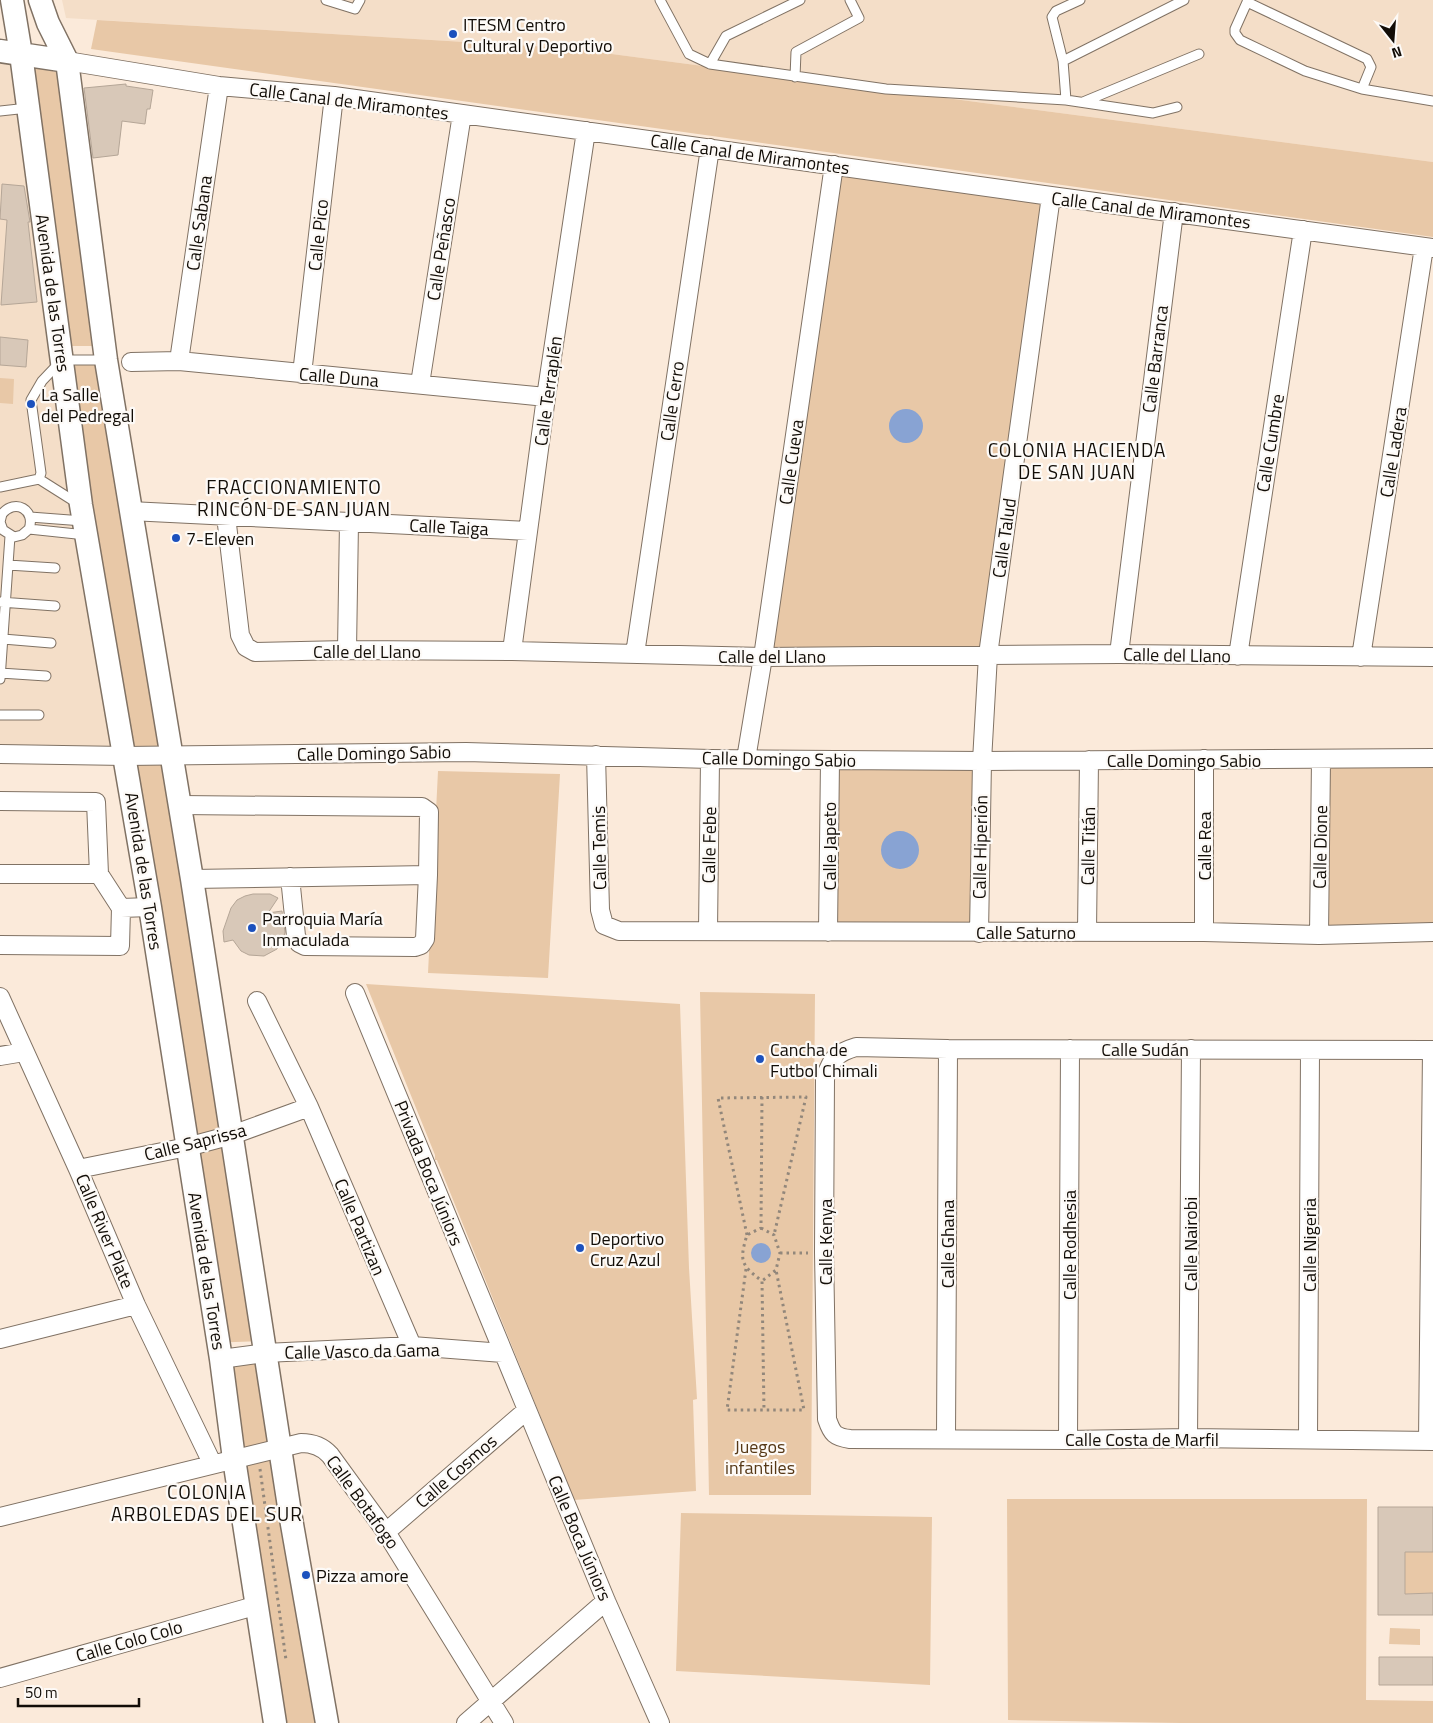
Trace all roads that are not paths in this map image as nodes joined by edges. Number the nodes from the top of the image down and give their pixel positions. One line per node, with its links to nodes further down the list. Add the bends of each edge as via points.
1 (40, 0): 11 (street)
2 (326, 0): 3 (lane, via 355,9)
3 (360, 0)
4 (660, 0): 16 (lane, via 689,54)
5 (800, 0): 16 (lane, via 726,36)
6 (850, 0): 17 (lane, via 859,18 796,52)
7 (1080, 0): 15 (lane, via 1056,11 1052,17)
8 (1184, 0): 15 (lane)
9 (1248, 1): 19 (lane, via 1368,59 1371,67); 19 (lane, via 1235,29 1240,40 1305,71)
10 (9, 12): 11 (street); 12 (street, Avenida de las Torres)
11 (48, 23): 14 (street)
12 (11, 53): 14 (street); 24 (street, Avenida de las Torres)
13 (1199, 54): 23 (lane)
14 (67, 61): 18 (street, Calle Canal de Miramontes); 36 (street)
15 (1063, 61): 21 (lane)
16 (710, 64): 17 (lane)
17 (796, 77): 21 (lane, via 886,89)
18 (219, 86): 20 (street, Calle Canal de Miramontes); 37 (street, Calle Sabana)
19 (1362, 89): 22 (lane)
20 (334, 96): 27 (street, Calle Canal de Miramontes); 39 (street, Calle Pico)
21 (1066, 100): 23 (lane)
22 (1433, 101)
23 (1082, 102): 25 (lane, via 1153,113)
24 (28, 108): 26 (lane); 35 (street, Avenida de las Torres)
25 (1177, 108)
26 (0, 111)
27 (462, 114): 28 (street, Calle Canal de Miramontes); 40 (street, Calle Peñasco)
28 (586, 131): 29 (street, Calle Canal de Miramontes); 41 (street, Calle Terraplén)
29 (710, 148): 30 (street, Calle Canal de Miramontes); 61 (street, Calle Cerro)
30 (834, 165): 31 (street, Calle Canal de Miramontes); 66 (street, Calle Cueva)
31 (1051, 196): 32 (street, Calle Canal de Miramontes); 63 (street, Calle Talud)
32 (1174, 212): 33 (street, Calle Canal de Miramontes); 62 (street, Calle Barranca)
33 (1303, 230): 34 (street, Calle Canal de Miramontes); 64 (street, Calle Cumbre)
34 (1429, 247): 65 (street, Calle Ladera)
35 (62, 360): 36 (lane); 42 (lane, via 42,381 31,400 41,473); 48 (street, Avenida de las Torres)
36 (106, 360): 44 (street)
37 (179, 361): 38 (street, Calle Duna); 39 (street, Calle Duna)
38 (131, 362)
39 (302, 374): 40 (street, Calle Duna)
40 (420, 384): 41 (street, Calle Duna)
41 (546, 397): 51 (street, Calle Terraplén)
42 (39, 479): 43 (lane); 48 (lane)
43 (0, 487)
44 (130, 511): 45 (street, Calle Taiga); 74 (street)
45 (226, 516): 49 (street, Calle Taiga); 59 (street, Calle del Llano, via 240,635 246,647 254,652)
46 (30, 517): 47 (lane, via 25,510 13,507 5,511); 48 (lane); 50 (lane)
47 (0, 520): 52 (lane, via 3,530)
48 (83, 520): 50 (lane); 76 (street, Avenida de las Torres)
49 (349, 522): 51 (street, Calle Taiga); 59 (street)
50 (29, 529): 52 (lane, via 18,537)
51 (528, 530): 60 (street, Calle Terraplén)
52 (10, 536): 53 (lane)
53 (8, 565): 54 (lane); 55 (lane)
54 (55, 568)
55 (3, 602): 56 (lane); 57 (lane)
56 (54, 606)
57 (3, 640): 58 (lane); 68 (lane)
58 (51, 643)
59 (347, 650): 60 (street, Calle del Llano)
60 (512, 651): 61 (street, Calle del Llano)
61 (635, 654): 66 (street, Calle del Llano)
62 (1119, 654): 63 (street, Calle del Llano); 64 (street, Calle del Llano)
63 (988, 655): 66 (street, Calle del Llano); 84 (street, Calle Talud)
64 (1238, 656): 65 (street, Calle del Llano)
65 (1362, 656): 67 (street, Calle del Llano)
66 (763, 657): 79 (street, Calle Cueva)
67 (1433, 657)
68 (0, 673): 69 (lane); 70 (lane)
69 (46, 676)
70 (0, 679)
71 (0, 715): 72 (lane)
72 (39, 715)
73 (0, 754): 76 (street, Calle Domingo Sabio)
74 (172, 755): 75 (street, Calle Domingo Sabio, via 466,752); 76 (street, Calle Domingo Sabio); 86 (street)
75 (596, 755): 78 (street, Calle Domingo Sabio); 94 (street, Calle Temis, via 600,910 604,925)
76 (125, 756): 92 (street, Avenida de las Torres)
77 (1433, 758): 81 (street, Calle Domingo Sabio)
78 (710, 759): 79 (street, Calle Domingo Sabio); 95 (street, Calle Febe)
79 (746, 759): 82 (street, Calle Domingo Sabio)
80 (1204, 759): 81 (street, Calle Domingo Sabio); 83 (street, Calle Domingo Sabio); 99 (street, Calle Rea)
81 (1321, 759): 101 (street, Calle Dione)
82 (830, 760): 84 (street, Calle Domingo Sabio); 96 (street, Calle Japeto)
83 (1089, 760): 84 (street, Calle Domingo Sabio); 98 (street, Calle Titán)
84 (982, 761): 97 (street, Calle Hiperión)
85 (0, 802): 88 (street, via 96,802)
86 (180, 805): 89 (street, via 422,806 428,812 430,822); 91 (street)
87 (0, 874): 88 (street)
88 (99, 874): 93 (street)
89 (428, 875): 90 (street); 90 (street, via 425,939 415,946 305,946 298,943)
90 (290, 877): 91 (street)
91 (192, 879): 115 (street)
92 (150, 907): 93 (street); 116 (street, Avenida de las Torres)
93 (120, 908): 102 (street, via 120,946)
94 (619, 931): 95 (street, Calle Saturno)
95 (708, 931): 96 (street, Calle Saturno)
96 (828, 932): 97 (street, Calle Saturno)
97 (979, 932): 98 (street, Calle Saturno)
98 (1088, 932): 99 (street, Calle Saturno)
99 (1204, 932): 101 (street, Calle Saturno)
100 (1433, 932): 101 (street, Calle Saturno)
101 (1319, 935)
102 (0, 945)
103 (354, 993): 122 (street, Privada Boca Júniors)
104 (0, 997): 112 (street, Calle River Plate)
105 (257, 1001): 114 (street, Calle Partizan)
106 (856, 1047): 107 (street, Calle Sudán); 126 (street, Calle Kenya, via 835,1056 826,1078 824,1252 827,1419 830,1430 838,1437)
107 (948, 1049): 108 (street, Calle Sudán); 127 (street, Calle Ghana)
108 (1070, 1049): 109 (street, Calle Sudán); 128 (street, Calle Rodhesia)
109 (1191, 1049): 110 (street, Calle Sudán); 125 (street, Calle Nairobi)
110 (1310, 1050): 111 (street, Calle Sudán); 129 (street, Calle Nigeria)
111 (1432, 1050): 130 (street)
112 (24, 1052): 113 (street); 117 (street, Calle River Plate)
113 (0, 1056)
114 (308, 1107): 115 (street, Calle Saprissa); 120 (street, Calle Partizan)
115 (232, 1135): 116 (street, Calle Saprissa); 121 (street)
116 (187, 1147): 117 (street, Calle Saprissa); 123 (street, Avenida de las Torres)
117 (78, 1169): 118 (street, Calle River Plate)
118 (136, 1305): 119 (street); 133 (street, Calle River Plate)
119 (0, 1339)
120 (412, 1346): 121 (street, Calle Vasco da Gama); 122 (street, Calle Vasco da Gama)
121 (265, 1353): 123 (street, Calle Vasco da Gama); 131 (street)
122 (503, 1353): 124 (street, Calle Boca Júniors)
123 (221, 1359): 132 (street, Avenida de las Torres)
124 (527, 1410): 135 (street, Calle Cosmos); 136 (street, Calle Boca Júniors)
125 (1188, 1438): 128 (street, Calle Costa de Marfil); 129 (street, Calle Costa de Marfil)
126 (850, 1439): 127 (street, Calle Costa de Marfil)
127 (946, 1439): 128 (street, Calle Costa de Marfil)
128 (1068, 1440)
129 (1308, 1440): 130 (street, Calle Costa de Marfil)
130 (1430, 1441)
131 (280, 1448): 132 (street, Calle Botafogo); 135 (street, Calle Botafogo, via 308,1443 326,1450); 141 (street)
132 (234, 1459): 133 (street, Calle Botafogo); 137 (street, Avenida de las Torres)
133 (212, 1463): 134 (street, Calle Botafogo)
134 (0, 1517)
135 (386, 1532): 139 (street, Calle Botafogo)
136 (606, 1601): 139 (street); 144 (street, Calle Boca Júniors)
137 (258, 1605): 138 (street, Calle Colo Colo); 140 (street, Avenida de las Torres)
138 (0, 1678)
139 (491, 1702): 142 (street); 143 (street, Calle Botafogo)
140 (275, 1723)
141 (327, 1723)
142 (466, 1723)
143 (504, 1723)
144 (660, 1723)

